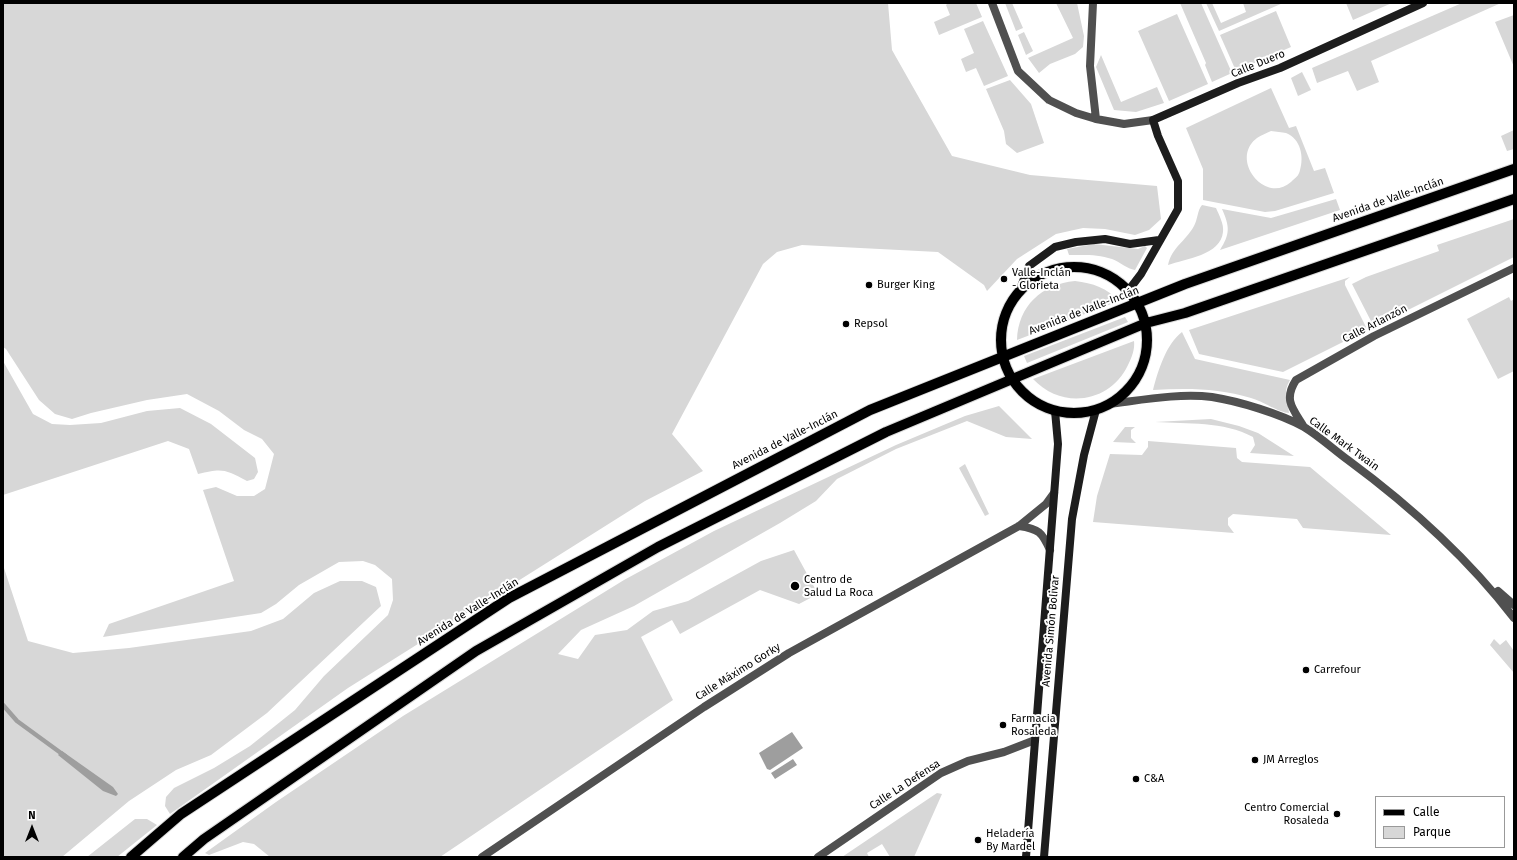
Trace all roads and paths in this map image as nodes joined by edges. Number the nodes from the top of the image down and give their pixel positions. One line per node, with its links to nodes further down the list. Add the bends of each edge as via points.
1 (992, 3): 4 (street, Calle Duero, via 1018,71 1049,100)
2 (1093, 3): 4 (street, via 1090,66)
3 (1423, 3): 5 (main road, Calle Duero, via 1280,68 1238,83)
4 (1096, 119): 5 (street, Calle Duero, via 1124,124)
5 (1153, 120): 8 (main road, via 1178,181 1178,209)
6 (1514, 169): 12 (main road, Avenida de Valle-Inclán, via 1185,284)
7 (1514, 199): 13 (main road)
8 (1159, 240): 10 (main road, via 1141,274); 11 (main road, via 1130,244 1105,239 1055,246 1029,266)
9 (1514, 268): 19 (street, Calle Arlanzón, via 1374,336 1296,380 1290,389 1289,403)
10 (1128, 291): 11 (main road, via 1109,276 1085,268 1072,268 1060,269 1037,278); 12 (main road)
11 (1018, 294): 14 (main road, via 1006,314 1002,328)
12 (1138, 303): 13 (main road); 14 (main road, Avenida de Valle-Inclán)
13 (1146, 324): 15 (main road); 16 (main road, via 1148,342 1138,376 1128,391)
14 (1002, 356): 15 (main road); 27 (main road, Avenida de Valle-Inclán, via 870,410 509,598 182,814)
15 (1011, 378): 18 (main road, via 1030,399); 28 (main road, via 886,432 658,547 476,651 204,839)
16 (1109, 404): 17 (main road); 19 (street, Calle Mark Twain, via 1210,397 1242,403)
17 (1096, 410): 18 (main road, via 1075,414); 32 (main road, Avenida Simón Bolivar, via 1084,455 1072,519)
18 (1055, 411): 20 (main road, Avenida Simón Bolivar, via 1058,444)
19 (1304, 427): 23 (street, Calle Mark Twain, via 1419,517)
20 (1054, 493): 21 (street, Calle Máximo Gorky, via 1046,504); 22 (main road, Avenida Simón Bolivar)
21 (1019, 526): 22 (street, via 1032,528 1043,534); 29 (street, Calle Máximo Gorky, via 789,653 704,707)
22 (1050, 550): 26 (main road, Avenida Simón Bolivar)
23 (1486, 582): 24 (street); 25 (street, Calle Mark Twain)
24 (1514, 605)
25 (1514, 618)
26 (1035, 740): 30 (street, Calle La Defensa, via 1004,752 968,761 941,773); 31 (main road, Avenida Simón Bolivar)
27 (131, 857)
28 (183, 857)
29 (482, 857)
30 (818, 857)
31 (1026, 857)
32 (1044, 857)

